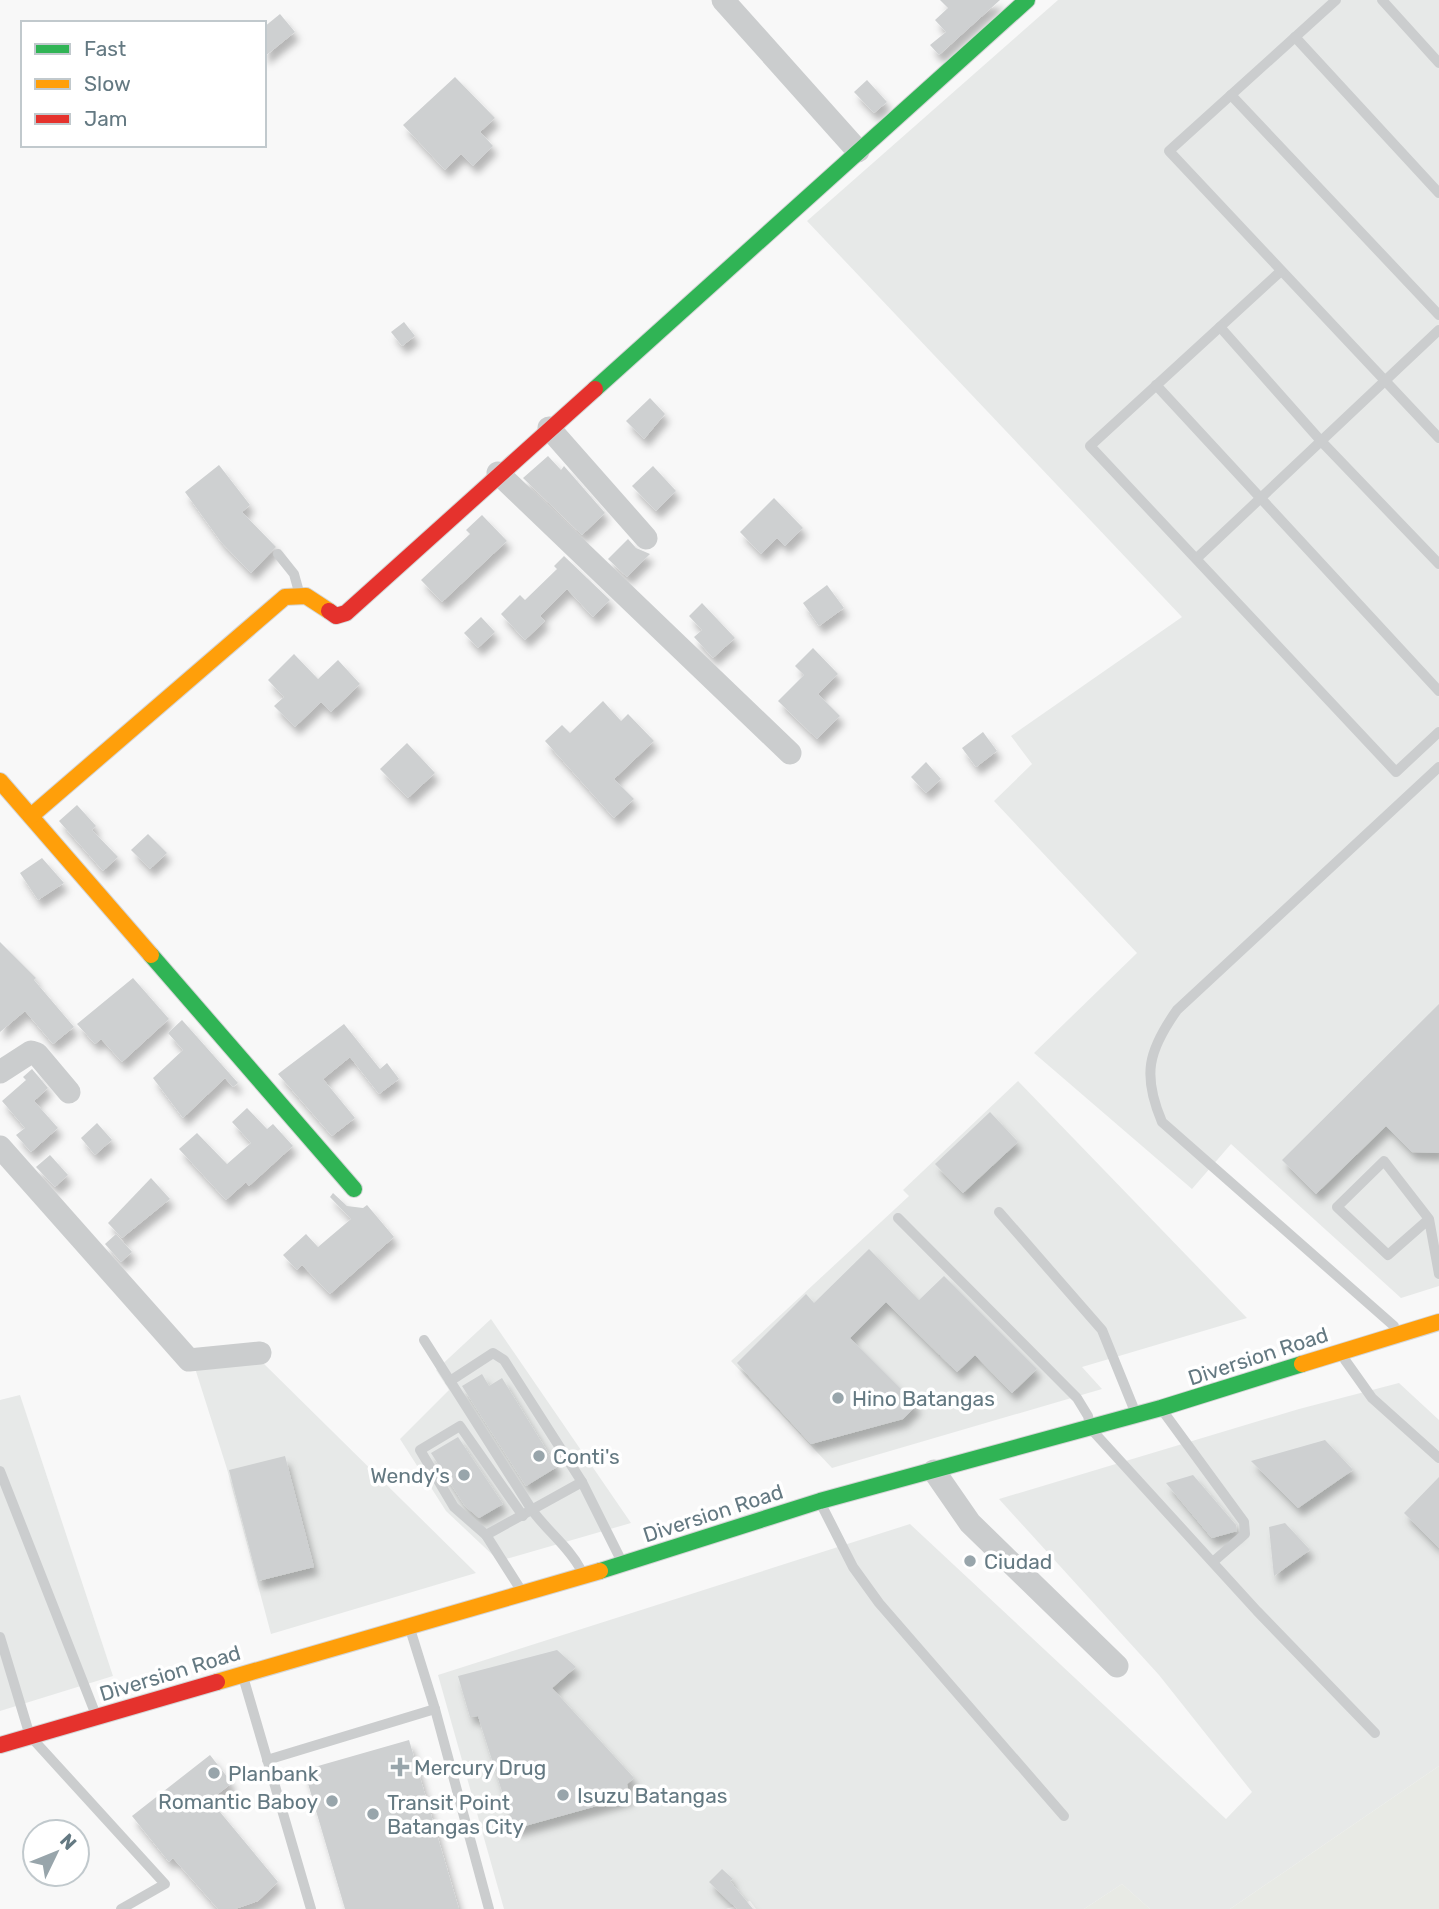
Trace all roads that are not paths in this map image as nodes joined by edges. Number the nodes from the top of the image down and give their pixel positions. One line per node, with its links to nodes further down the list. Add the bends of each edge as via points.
1 (723, 0): 8 (street)
2 (1027, 0): 8 (main road)
3 (1336, 0): 5 (lane)
4 (1381, 0): 6 (lane)
5 (1295, 37): 7 (lane); 9 (lane)
6 (1439, 62)
7 (1231, 95): 10 (lane, via 1169,151); 11 (lane)
8 (858, 152): 16 (main road)
9 (1439, 193)
10 (1281, 271): 12 (lane); 14 (lane)
11 (1439, 315)
12 (1220, 327): 15 (lane); 18 (lane)
13 (1439, 330): 14 (lane)
14 (1385, 381): 17 (lane); 18 (lane)
15 (1156, 385): 20 (lane); 23 (lane, via 1090,446)
16 (549, 428): 19 (main road); 21 (street)
17 (1439, 438)
18 (1321, 441): 20 (lane); 24 (lane)
19 (498, 473): 25 (main road, via 346,614 336,616); 28 (street)
20 (1260, 498): 23 (lane); 26 (lane)
21 (646, 538)
22 (278, 554): 25 (lane, via 294,574)
23 (1197, 558): 27 (lane, via 1396,772)
24 (1439, 564)
25 (299, 592): 31 (main road, via 285,597)
26 (1439, 691)
27 (1439, 732)
28 (790, 753)
29 (1439, 767): 41 (lane, via 1177,1010 1149,1060 1153,1097 1170,1131 1210,1161)
30 (0, 781): 31 (main road)
31 (32, 816): 35 (main road)
32 (0, 1072): 33 (street, via 32,1052)
33 (69, 1092)
34 (0, 1147): 44 (street, via 189,1360)
35 (354, 1189)
36 (999, 1212): 47 (lane, via 1102,1330)
37 (898, 1217): 48 (lane, via 1077,1398)
38 (1429, 1219): 38 (lane, via 1384,1161 1337,1207 1388,1255); 39 (lane)
39 (1439, 1274)
40 (1439, 1322): 41 (main road, Diversion Road)
41 (1401, 1333): 43 (main road, Diversion Road)
42 (424, 1340): 45 (lane)
43 (1339, 1352): 46 (main road, Diversion Road); 49 (lane, via 1371,1398)
44 (260, 1353)
45 (450, 1381): 52 (lane, via 493,1353 505,1360); 54 (lane)
46 (1161, 1408): 47 (main road, Diversion Road); 56 (lane, via 1244,1522 1245,1534)
47 (1137, 1415): 48 (main road, Diversion Road)
48 (1091, 1429): 51 (main road, Diversion Road); 56 (lane)
49 (1439, 1458)
50 (0, 1471): 65 (lane)
51 (934, 1471): 53 (main road, Diversion Road); 62 (street, via 970,1523)
52 (582, 1482): 54 (lane); 57 (lane)
53 (820, 1500): 57 (main road, Diversion Road); 70 (lane, via 853,1567 879,1603)
54 (527, 1513): 55 (lane); 55 (lane, via 460,1426 420,1450 454,1507); 58 (lane, via 571,1550)
55 (486, 1535): 59 (lane)
56 (1214, 1561): 66 (lane)
57 (623, 1564): 58 (main road, Diversion Road)
58 (584, 1574): 59 (main road, Diversion Road)
59 (522, 1593): 60 (main road, Diversion Road)
60 (409, 1628): 63 (main road, Diversion Road); 64 (lane)
61 (0, 1637): 67 (lane)
62 (1116, 1665)
63 (242, 1674): 65 (main road, Diversion Road); 69 (lane)
64 (435, 1709): 69 (lane); 73 (lane)
65 (97, 1717): 67 (main road, Diversion Road)
66 (1375, 1733)
67 (30, 1736): 68 (main road, Diversion Road); 71 (lane, via 165,1884)
68 (0, 1745)
69 (267, 1759): 72 (lane)
70 (1064, 1816)
71 (121, 1909)
72 (311, 1909)
73 (488, 1909)

